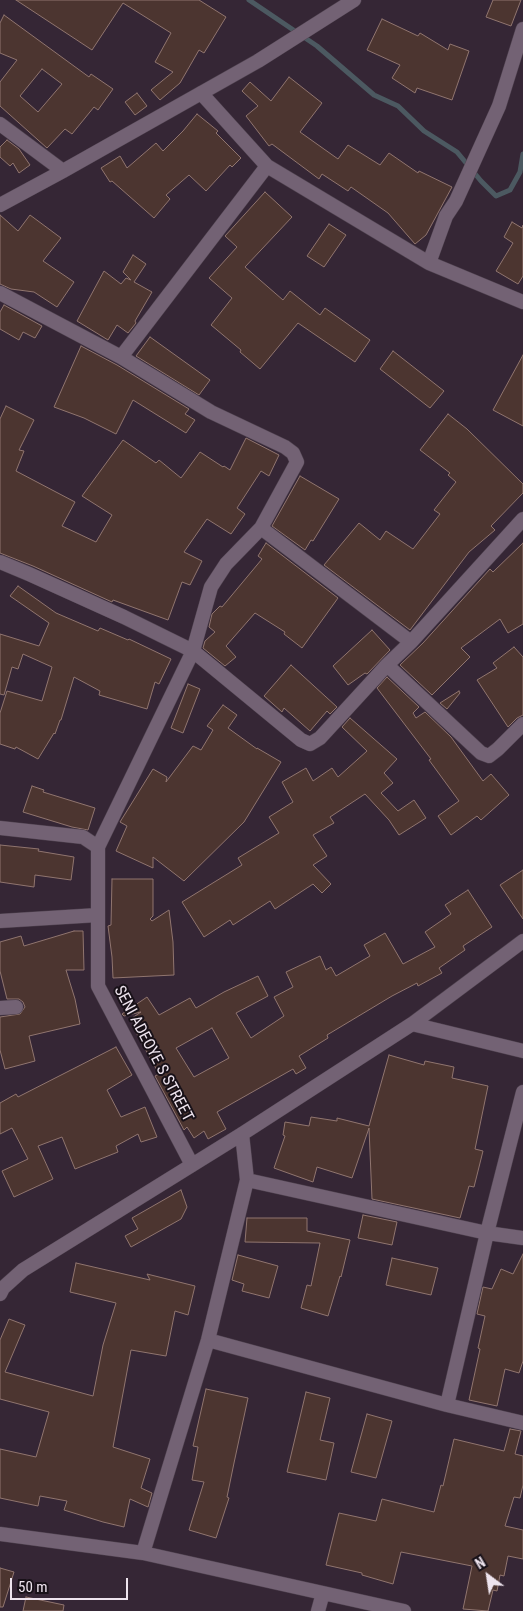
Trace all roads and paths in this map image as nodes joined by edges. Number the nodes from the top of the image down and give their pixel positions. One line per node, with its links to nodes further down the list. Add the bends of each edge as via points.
1 (354, 0): 3 (street)
2 (523, 29): 8 (street, via 499,106 446,216)
3 (201, 93): 5 (street); 6 (street)
4 (0, 124): 6 (street)
5 (267, 166): 8 (street); 11 (street)
6 (63, 171): 7 (street)
7 (0, 205)
8 (429, 263): 10 (street)
9 (0, 293): 11 (street)
10 (523, 302)
11 (121, 357): 13 (street, via 211,412 293,453 297,462)
12 (523, 519): 14 (street)
13 (261, 528): 16 (street); 17 (street, via 226,564 212,587)
14 (518, 534): 16 (street)
15 (0, 562): 17 (street)
16 (411, 642): 18 (street)
17 (193, 651): 18 (street, via 310,744 320,738); 21 (street)
18 (387, 665): 19 (street, via 482,753 489,756)
19 (523, 724)
20 (0, 828): 21 (street, via 83,836)
21 (98, 847): 22 (street, SENI ADEOYE S STREET)
22 (98, 915): 23 (street); 31 (street, SENI ADEOYE S STREET, via 98,986)
23 (0, 921)
24 (523, 941): 27 (street)
25 (16, 1007): 26 (street)
26 (0, 1008)
27 (412, 1024): 28 (street); 30 (street)
28 (523, 1051)
29 (523, 1092): 33 (street)
30 (242, 1134): 31 (street); 32 (street)
31 (192, 1165): 35 (street, via 24,1270)
32 (247, 1180): 33 (street); 36 (street)
33 (487, 1233): 34 (street); 37 (street)
34 (523, 1238)
35 (0, 1294)
36 (208, 1340): 37 (street); 40 (street)
37 (447, 1405): 38 (street)
38 (523, 1423)
39 (0, 1534): 40 (street)
40 (143, 1554): 41 (street)
41 (323, 1593): 42 (street); 43 (street)
42 (318, 1611)
43 (404, 1611)

